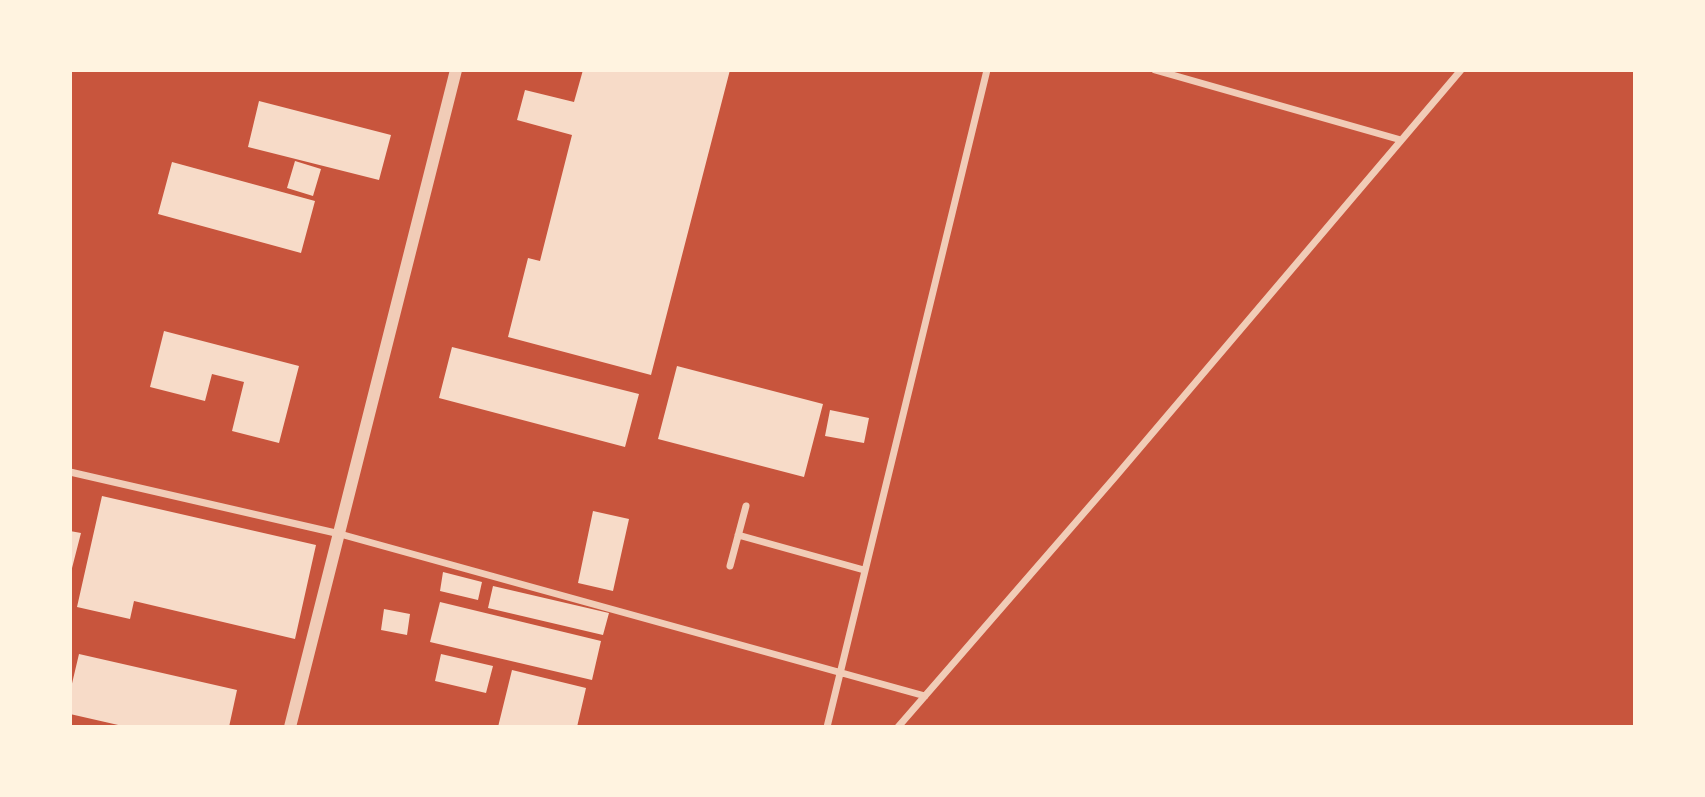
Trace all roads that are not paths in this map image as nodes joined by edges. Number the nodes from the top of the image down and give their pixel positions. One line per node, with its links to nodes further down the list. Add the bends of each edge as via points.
1 (456, 70): 8 (street)
2 (987, 70): 11 (street)
3 (1155, 70): 5 (street)
4 (1461, 70): 5 (street)
5 (1401, 140): 13 (street)
6 (70, 472): 8 (street)
7 (746, 506): 9 (street)
8 (340, 534): 12 (street); 14 (street)
9 (738, 535): 10 (street); 11 (street)
10 (730, 566)
11 (864, 570): 12 (street)
12 (839, 673): 13 (street); 15 (street)
13 (925, 696): 16 (street)
14 (290, 727)
15 (827, 727)
16 (898, 727)

